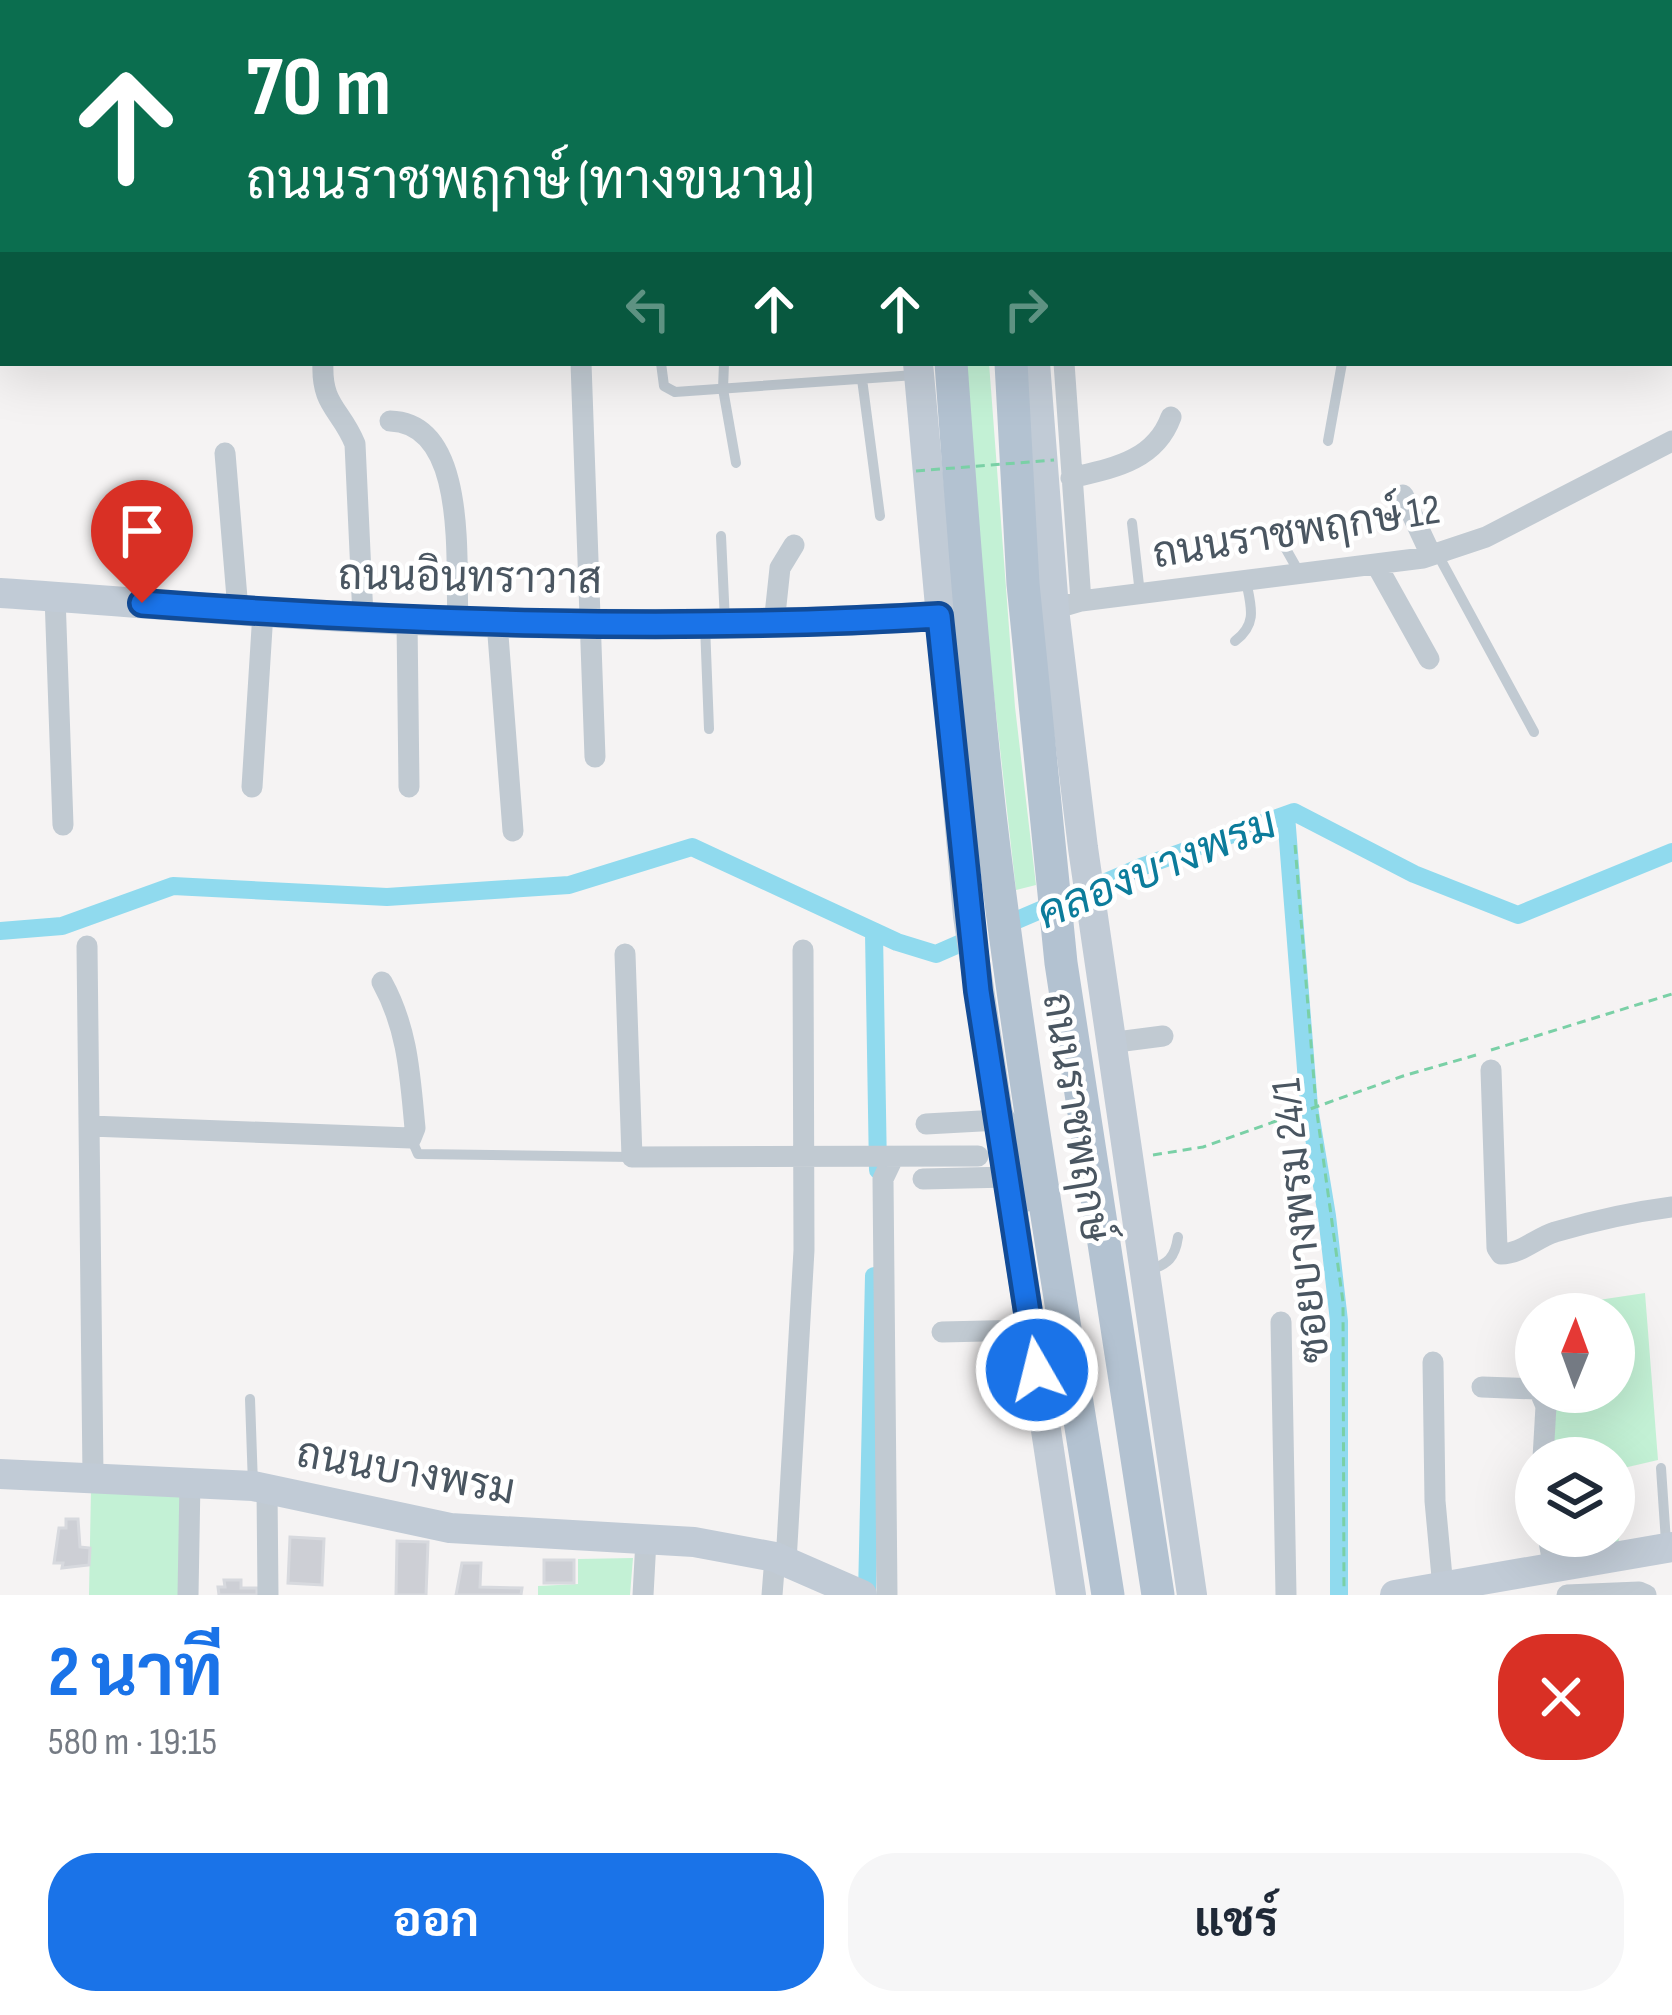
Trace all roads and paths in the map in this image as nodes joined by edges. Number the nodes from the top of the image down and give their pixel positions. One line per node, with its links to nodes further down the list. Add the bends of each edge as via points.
1 (323, 366): 38 (street, via 322,388 355,444)
2 (581, 366): 41 (street)
3 (661, 366): 12 (lane, via 664,386 675,392)
4 (724, 366): 12 (lane)
5 (951, 366): 80 (main road, ถนนราชพฤกษ์, via 991,817)
6 (1011, 366): 106 (main road, ถนนราชพฤกษ์, via 1060,963)
7 (1035, 366): 35 (main road, ถนนราชพฤกษ์)
8 (1064, 366): 21 (street)
9 (1341, 366): 15 (lane)
10 (918, 369): 11 (lane); 37 (main road, ถนนราชพฤกษ์)
11 (862, 379): 12 (lane); 23 (lane)
12 (723, 389): 19 (lane)
13 (1171, 417): 21 (street, via 1162,441 1143,455)
14 (390, 421): 40 (street, via 412,421 426,432 451,485)
15 (1328, 441)
16 (1672, 441): 28 (street, ถนนราชพฤกษ์ 12, via 1486,537)
17 (225, 453): 36 (street)
18 (1054, 460): 20 (path, bridge)
19 (736, 463)
20 (916, 471)
21 (1071, 478): 35 (street)
22 (1403, 495): 28 (street)
23 (880, 516)
24 (1132, 523): 33 (lane)
25 (1274, 527): 30 (lane)
26 (721, 536): 43 (lane)
27 (794, 545): 44 (street, via 777,579)
28 (1434, 554): 29 (street, ถนนราชพฤกษ์ 12); 48 (lane)
29 (1376, 564): 30 (street, ถนนราชพฤกษ์ 12); 46 (street)
30 (1300, 574): 31 (street, ถนนราชพฤกษ์ 12)
31 (1246, 581): 33 (street, ถนนราชพฤกษ์ 12); 45 (lane, via 1253,615)
32 (0, 593): 34 (main road, ถนนอินทราวาส)
33 (1140, 594): 35 (street, ถนนราชพฤกษ์ 12)
34 (55, 596): 36 (main road, ถนนอินทราวาส); 52 (street)
35 (1068, 605): 60 (main road, ถนนราชพฤกษ์, via 1083,848)
36 (250, 611): 38 (main road, ถนนอินทราวาส); 50 (street)
37 (939, 616): 44 (main road, ถนนอินทราวาส); 63 (main road, ถนนราชพฤกษ์, via 968,916)
38 (363, 617): 39 (main road, ถนนอินทราวาส)
39 (407, 620): 40 (main road, ถนนอินทราวาส); 51 (street)
40 (458, 621): 42 (main road, ถนนอินทราวาส)
41 (591, 621): 42 (main road, ถนนอินทราวาส); 43 (main road, ถนนอินทราวาส); 49 (street)
42 (497, 622): 53 (street)
43 (715, 623): 44 (main road, ถนนอินทราวาส); 47 (lane)
44 (774, 624)
45 (1235, 640)
46 (1429, 659)
47 (709, 729)
48 (1534, 732)
49 (595, 758)
50 (252, 787)
51 (409, 787)
52 (63, 824)
53 (513, 831)
54 (1294, 845): 98 (path, ซอยบางพรม 24/1, via 1342,1302)
55 (86, 946): 65 (street)
56 (802, 950): 69 (street)
57 (625, 954): 68 (street)
58 (382, 982): 66 (street, via 408,1047)
59 (1163, 1036): 60 (street)
60 (1109, 1043): 71 (main road, ถนนราชพฤกษ์)
61 (1491, 1070): 74 (street, via 1501,1254 1550,1234)
62 (1314, 1107): 71 (path)
63 (999, 1120): 64 (street); 73 (main road, ถนนราชพฤกษ์); 80 (main road, via 1015,1159 1050,1327)
64 (926, 1124)
65 (89, 1126): 66 (street); 87 (street)
66 (411, 1138): 68 (lane, via 418,1154)
67 (978, 1156): 70 (street)
68 (632, 1157): 69 (street)
69 (805, 1157): 70 (street); 92 (street)
70 (885, 1158): 104 (street)
71 (1128, 1172): 76 (main road, ถนนราชพฤกษ์)
72 (923, 1179): 73 (street)
73 (1010, 1183): 78 (main road, ถนนราชพฤกษ์)
74 (1672, 1207)
75 (1178, 1237): 76 (lane, via 1170,1262)
76 (1143, 1273): 93 (main road, ถนนราชพฤกษ์)
77 (1281, 1322): 108 (street)
78 (1031, 1330): 79 (street); 97 (main road, ถนนราชพฤกษ์)
79 (942, 1332)
80 (1071, 1357): 105 (main road, ถนนราชพฤกษ์)
81 (1433, 1362): 99 (street, via 1435,1501)
82 (1482, 1387): 83 (street)
83 (1515, 1389)
84 (250, 1399): 89 (lane)
85 (1661, 1468): 91 (lane)
86 (0, 1474): 87 (main road, ถนนบางพรม)
87 (93, 1476): 88 (main road, ถนนบางพรม)
88 (190, 1481): 89 (main road, ถนนบางพรม); 100 (street)
89 (260, 1487): 90 (main road, ถนนบางพรม, via 450,1528); 101 (street)
90 (646, 1540): 92 (main road, ถนนบางพรม); 102 (street)
91 (1670, 1548): 94 (main road)
92 (780, 1559): 96 (main road, ถนนบางพรม); 103 (street)
93 (1190, 1582): 107 (main road)
94 (1556, 1583): 95 (main road); 109 (street)
95 (1495, 1588): 99 (main road)
96 (852, 1590)
97 (1068, 1592)
98 (1345, 1592)
99 (1416, 1593)
100 (188, 1595)
101 (268, 1595)
102 (643, 1595)
103 (772, 1595)
104 (887, 1595)
105 (1108, 1595)
106 (1158, 1595)
107 (1214, 1595)
108 (1286, 1595)
109 (1646, 1595)

